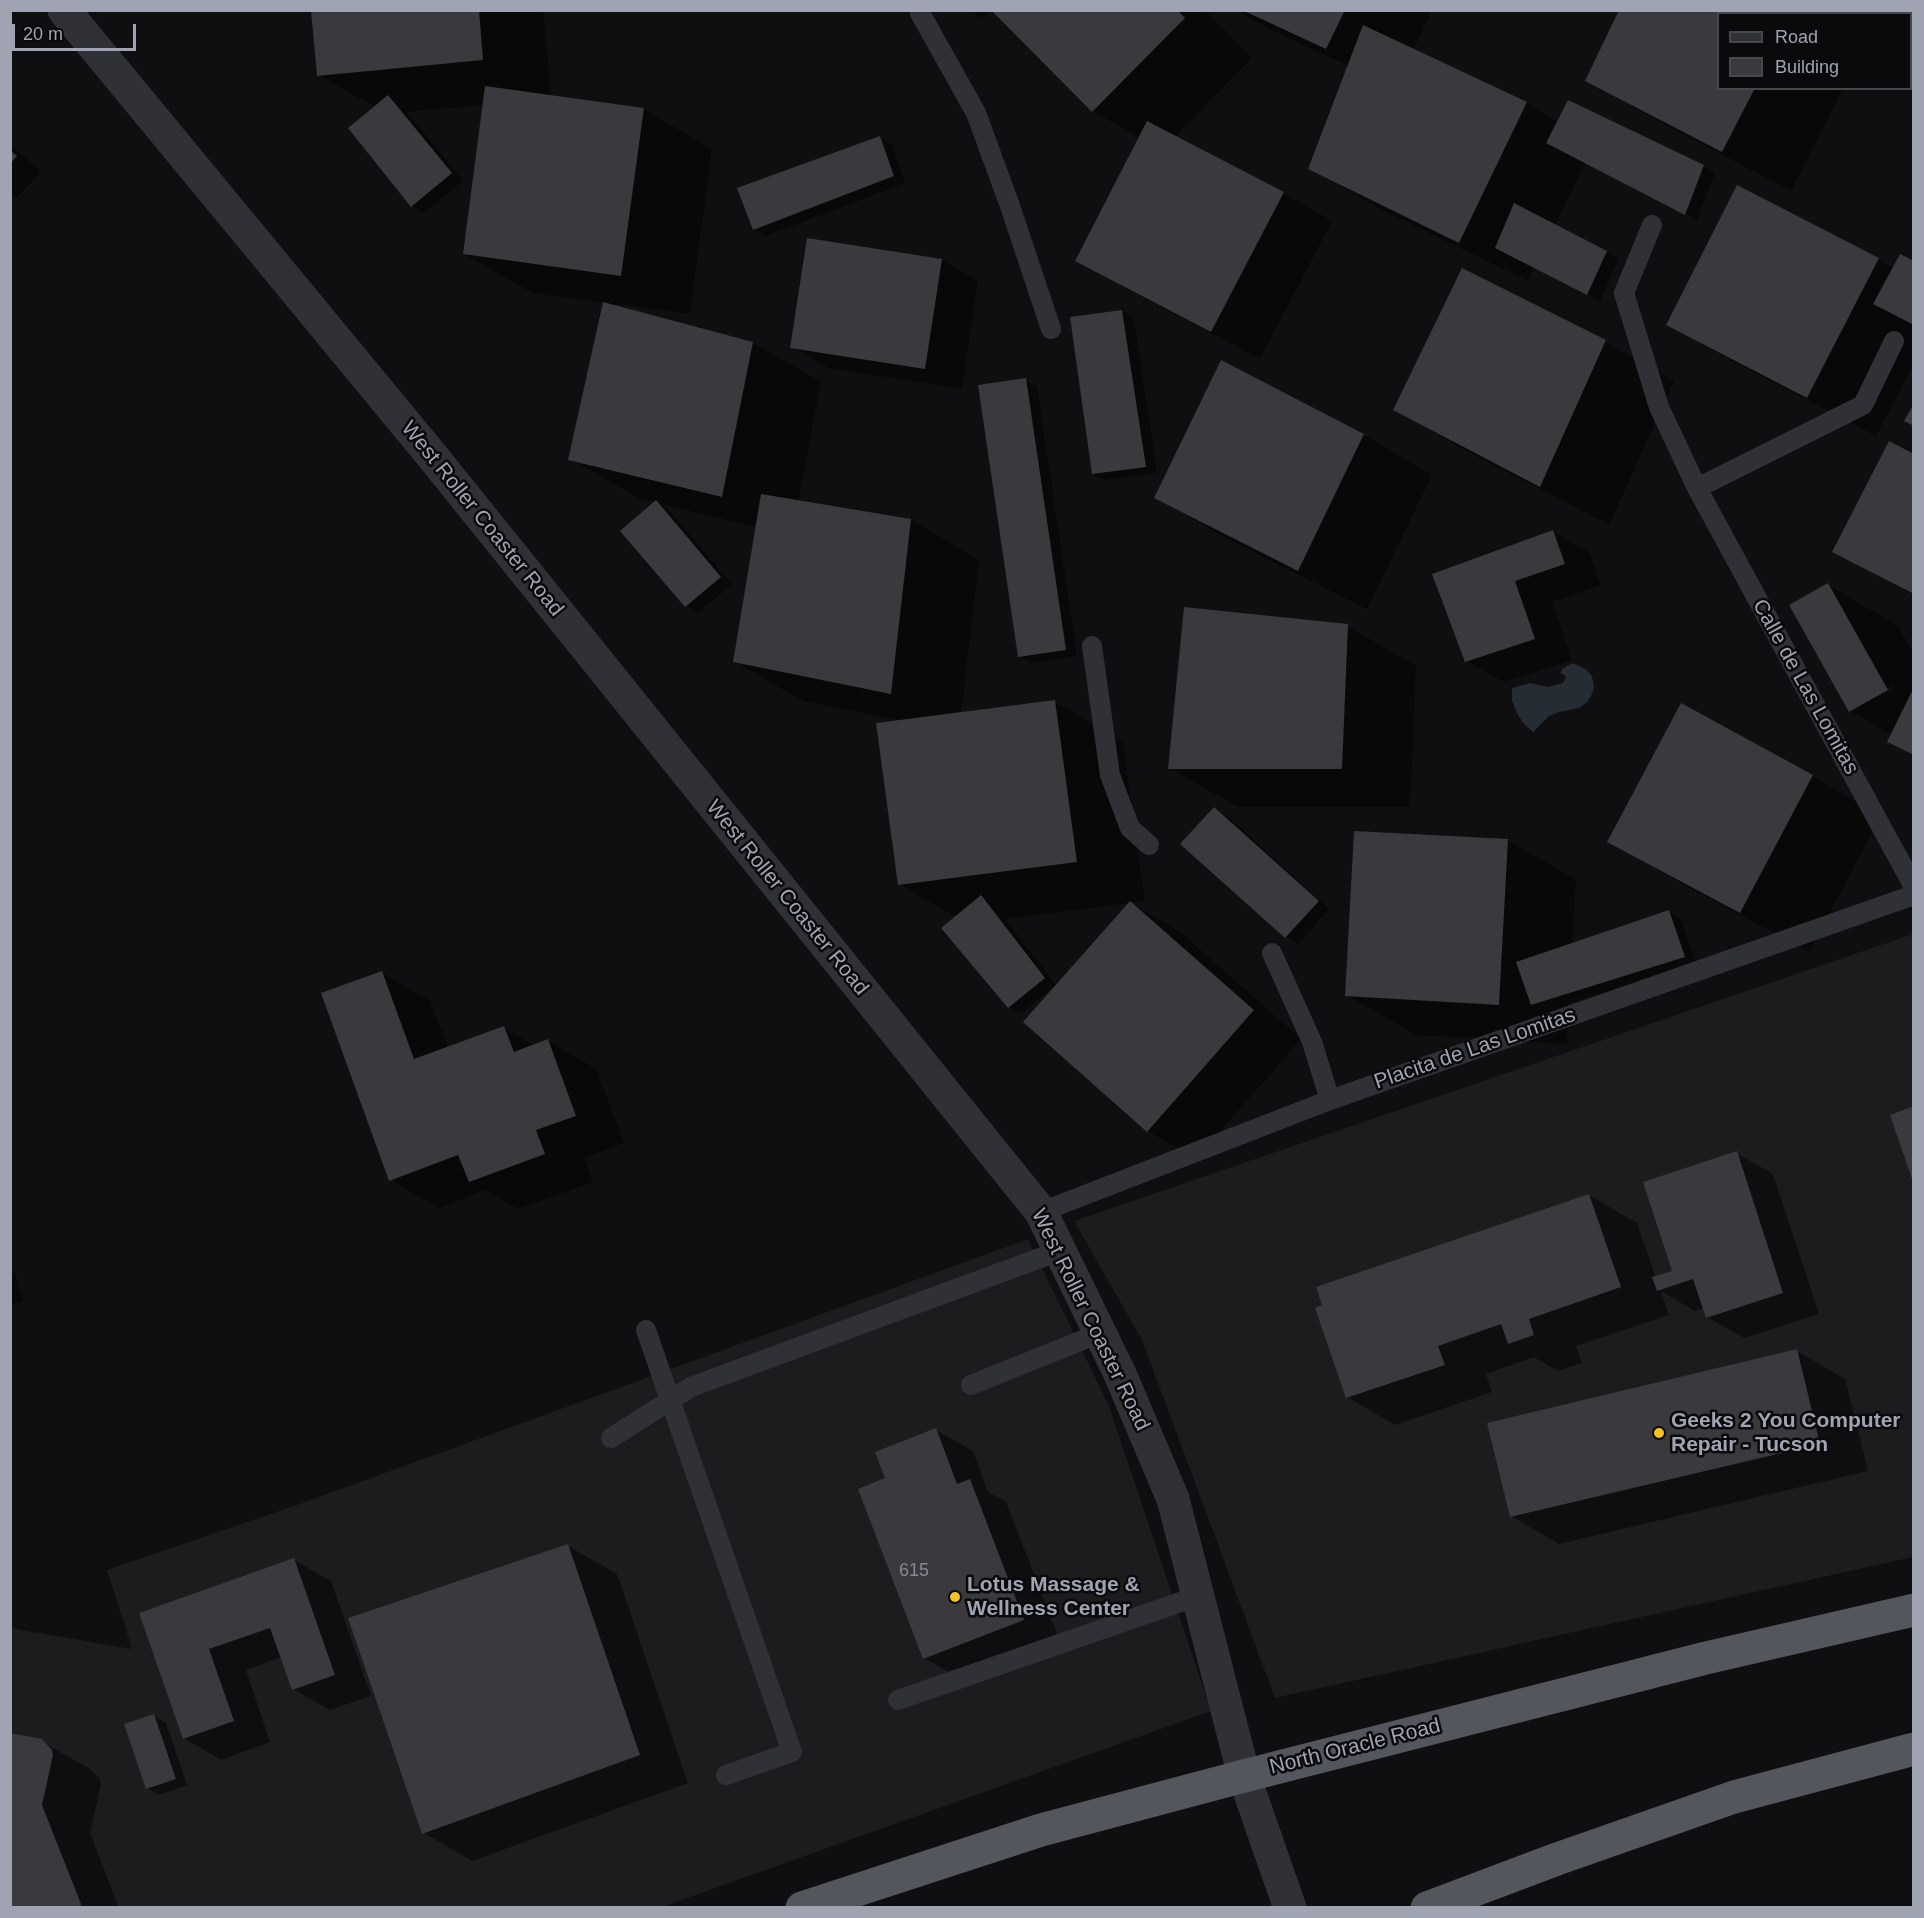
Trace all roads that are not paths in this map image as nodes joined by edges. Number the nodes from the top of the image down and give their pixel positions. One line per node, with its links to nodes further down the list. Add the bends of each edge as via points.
1 (64, 10): 13 (street, West Roller Coaster Road, via 433,457)
2 (920, 14): 4 (lane, via 976,113)
3 (1652, 225): 6 (lane, Calle de Las Lomitas, via 1624,293 1659,407)
4 (1051, 329)
5 (1894, 341): 6 (lane, via 1863,405)
6 (1697, 488): 9 (lane, Calle de Las Lomitas)
7 (1092, 646): 8 (lane, via 1110,775 1130,828)
8 (1149, 845)
9 (1914, 887)
10 (1914, 895): 12 (lane, Placita de Las Lomitas)
11 (1272, 953): 12 (lane, via 1312,1042)
12 (1330, 1100): 13 (lane, Placita de Las Lomitas)
13 (1041, 1212): 14 (street, West Roller Coaster Road)
14 (1059, 1251): 16 (street, West Roller Coaster Road); 18 (lane, via 691,1387)
15 (646, 1330): 18 (lane)
16 (1100, 1334): 17 (lane); 20 (street, West Roller Coaster Road, via 1173,1499)
17 (971, 1385)
18 (671, 1400): 19 (lane); 24 (lane, via 792,1752)
19 (611, 1438)
20 (1198, 1596): 22 (lane); 25 (street, West Roller Coaster Road)
21 (1914, 1610): 25 (highway, North Oracle Road, via 1706,1658)
22 (898, 1700)
23 (1914, 1749): 28 (highway, via 1734,1797)
24 (726, 1775)
25 (1244, 1776): 26 (highway, North Oracle Road, via 1041,1830); 27 (street, West Roller Coaster Road)
26 (802, 1908)
27 (1290, 1908)
28 (1426, 1908)

